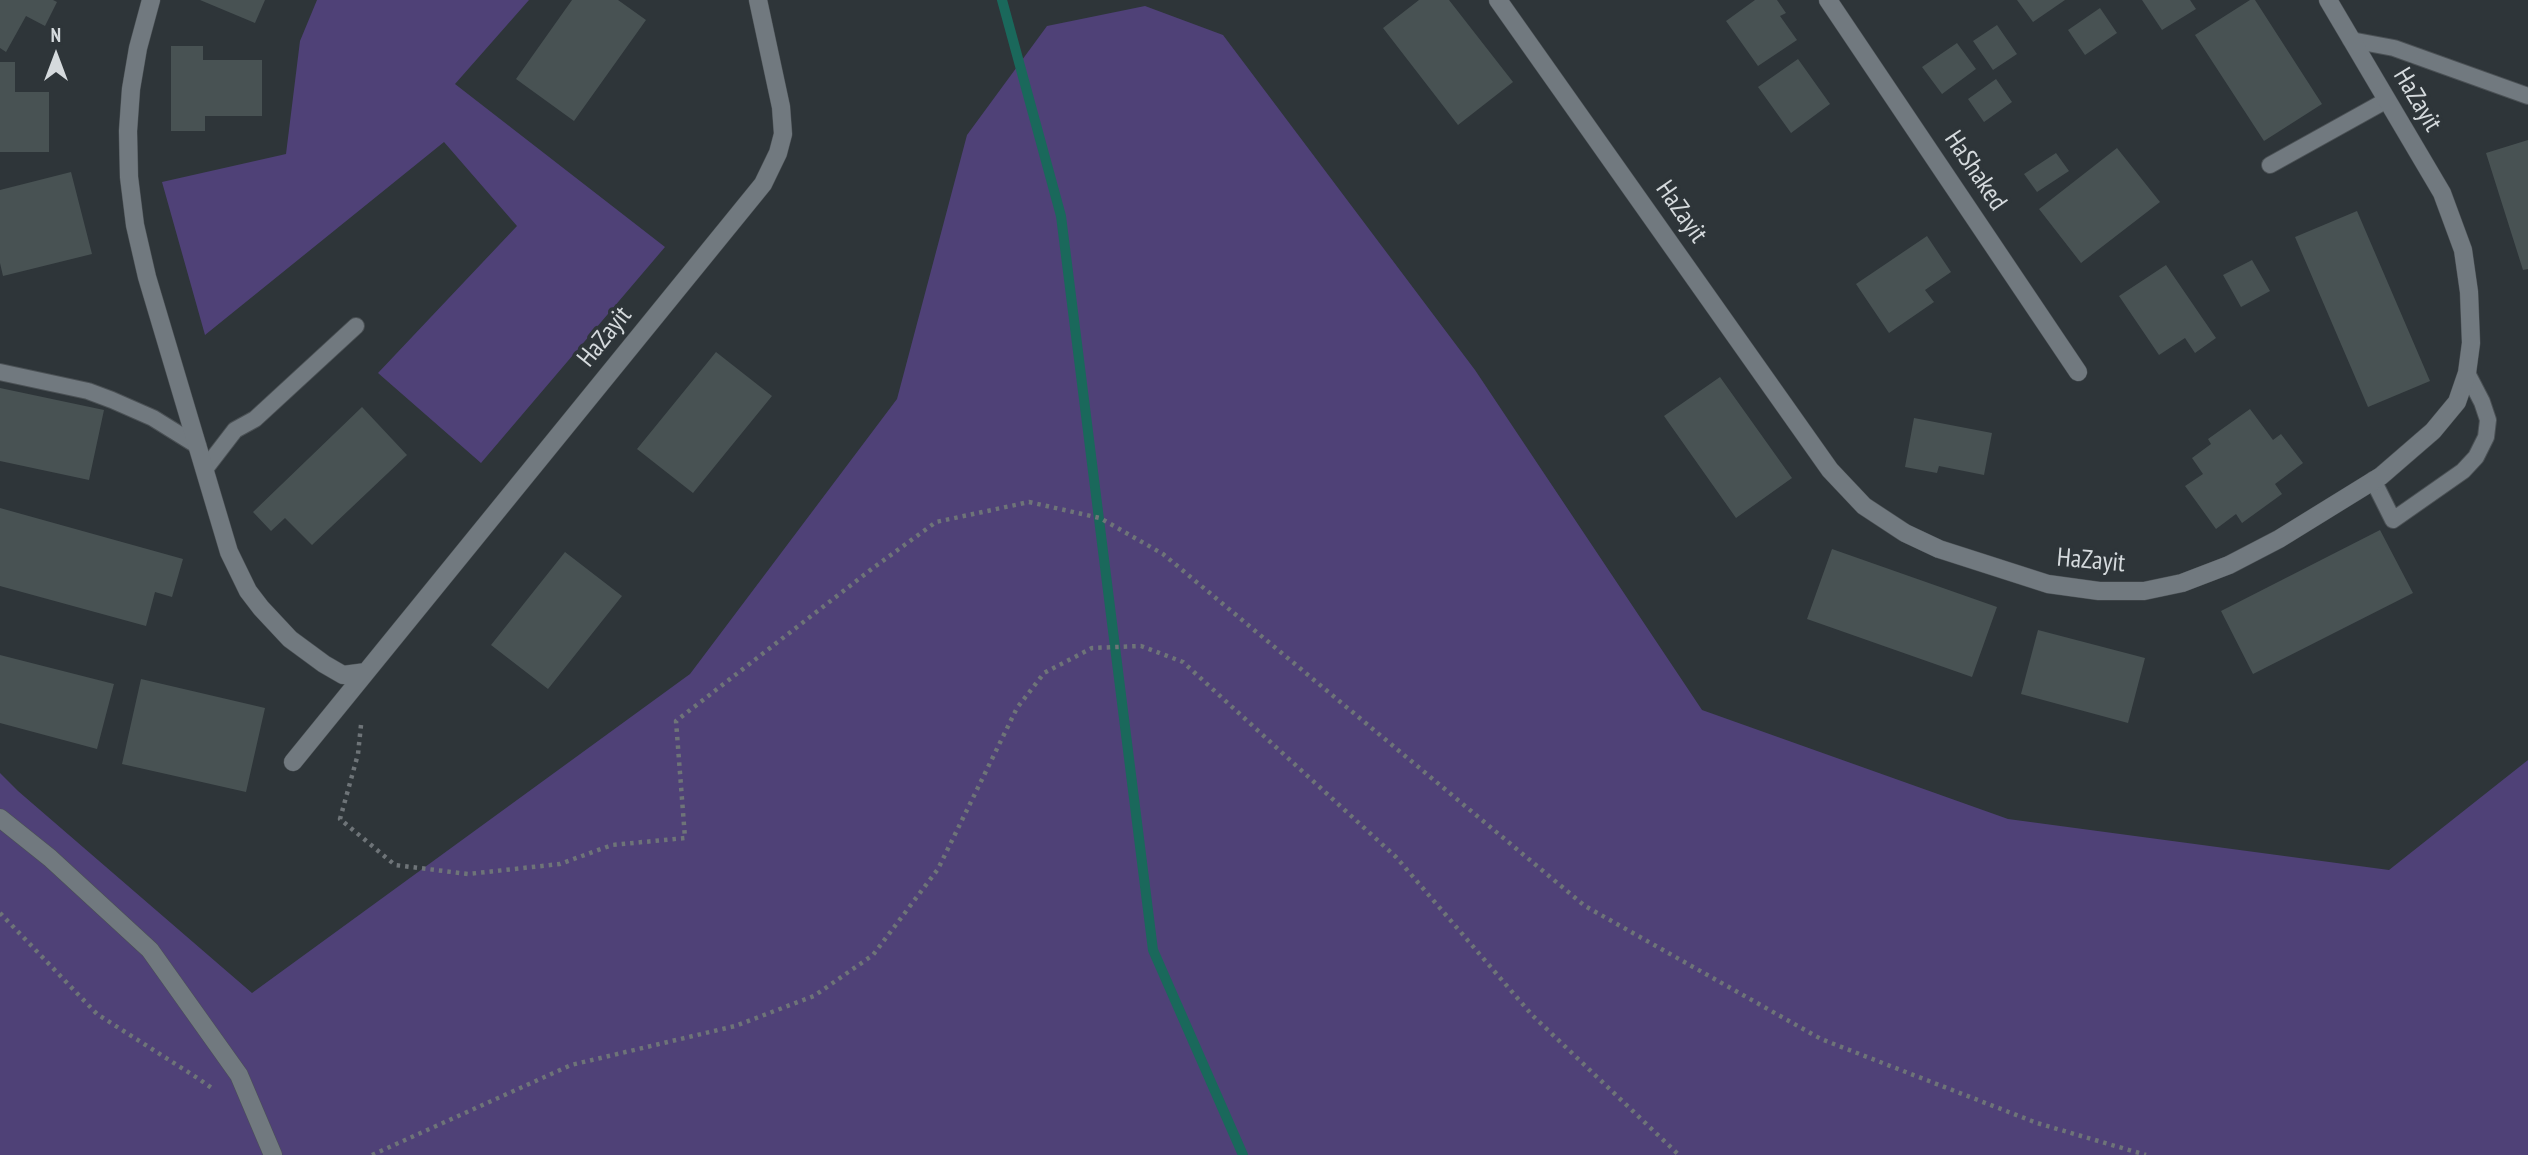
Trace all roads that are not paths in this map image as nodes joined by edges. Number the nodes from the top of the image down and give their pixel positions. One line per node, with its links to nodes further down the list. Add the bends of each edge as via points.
1 (151, 0): 14 (street, via 131,89 129,177 147,277)
2 (758, 0): 17 (street, HaZayit, via 783,134 763,184)
3 (1498, 0): 16 (street, HaZayit, via 1830,470 1864,506 1905,533 1950,553 2048,584 2144,591 2229,565)
4 (1828, 0): 12 (street, HaShaked)
5 (2328, 0): 6 (street, HaZayit)
6 (2351, 40): 7 (lane, via 2394,48); 8 (street, HaZayit)
7 (2528, 96)
8 (2387, 100): 9 (lane); 13 (street, HaZayit, via 2442,193 2463,250 2469,292)
9 (2270, 165)
10 (356, 326): 15 (lane, via 255,419 235,429)
11 (0, 372): 14 (lane, via 88,391 153,418)
12 (2078, 372)
13 (2467, 373): 16 (street, HaZayit, via 2457,402 2433,431); 16 (lane, via 2488,420 2476,457 2393,520)
14 (198, 446): 15 (street)
15 (205, 469): 17 (street, via 229,552 261,608 290,639 324,664 343,675)
16 (2373, 480)
17 (366, 672): 18 (street, HaZayit)
18 (293, 762)
19 (0, 818): 20 (street, via 150,950 239,1075)
20 (273, 1155)

